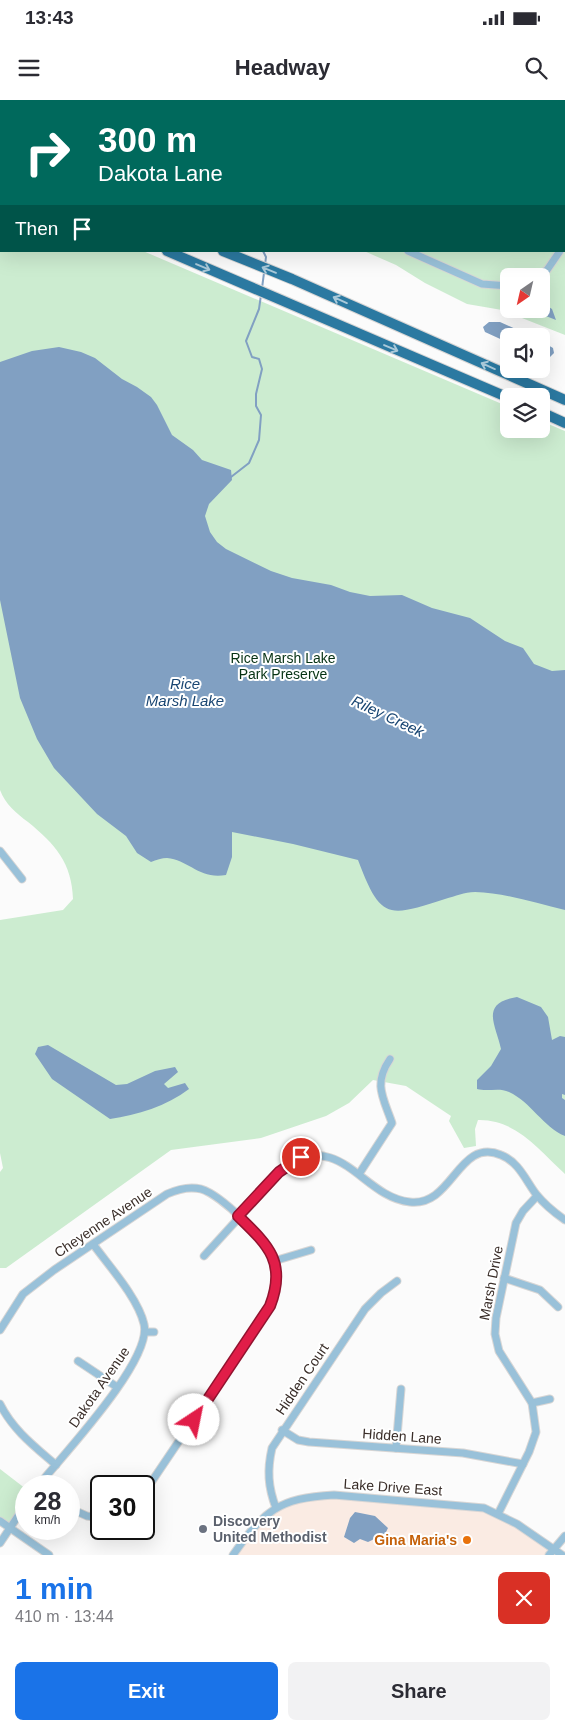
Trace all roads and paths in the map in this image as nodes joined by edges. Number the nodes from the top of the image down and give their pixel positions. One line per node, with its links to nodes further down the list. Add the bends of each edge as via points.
1 (169, 252): 7 (highway, one-way to 7)
2 (226, 252): 8 (highway, one-way to 2)
3 (410, 252): 6 (street, via 482,284)
4 (559, 252): 5 (street)
5 (548, 268)
6 (500, 287)
7 (500, 394)
8 (565, 400)
9 (550, 416): 10 (highway)
10 (565, 423)
11 (0, 851): 12 (street)
12 (22, 879)
13 (390, 1059): 14 (street, via 379,1082 392,1123)
14 (359, 1174): 15 (street, via 395,1199 421,1202 438,1195 470,1158 500,1154 513,1162); 16 (street, via 333,1158 315,1154 301,1157 282,1170)
15 (537, 1196): 17 (street); 22 (street, Marsh Drive, via 516,1223)
16 (238, 1216): 18 (street, Cheyenne Avenue, via 214,1195 202,1189 188,1188 167,1194); 20 (street); 21 (street, Cheyenne Avenue, via 265,1242)
17 (565, 1220)
18 (93, 1244): 25 (street, Cheyenne Avenue, via 23,1294); 27 (street, via 137,1306)
19 (311, 1250): 21 (street)
20 (204, 1256)
21 (274, 1261): 40 (street, via 276,1290 270,1306)
22 (504, 1278): 24 (street, via 540,1290); 33 (street, Marsh Drive, via 494,1334 499,1352)
23 (397, 1282): 35 (street, Hidden Court, via 380,1293 366,1309)
24 (558, 1307)
25 (2, 1321): 26 (street, Cheyenne Avenue)
26 (0, 1330)
27 (145, 1332): 28 (street); 30 (street, Dakota Avenue, via 140,1351)
28 (154, 1332)
29 (78, 1361): 30 (street)
30 (117, 1387): 38 (street, Dakota Avenue)
31 (401, 1389): 36 (street)
32 (550, 1400): 33 (street)
33 (532, 1403): 37 (street, Marsh Drive, via 536,1432)
34 (0, 1404): 38 (street, via 18,1432)
35 (282, 1430): 36 (street, Hidden Lane, via 298,1440 309,1442); 41 (street, Hidden Court, via 268,1463 268,1483)
36 (396, 1448): 37 (street, Hidden Lane, via 463,1453)
37 (523, 1464): 42 (street, Marsh Drive)
38 (56, 1465): 39 (street, Dakota Avenue)
39 (47, 1475)
40 (155, 1477)
41 (276, 1508): 42 (street, Lake Drive East, via 309,1497 334,1496 452,1504 484,1508); 51 (street, Lake Drive East, via 250,1531)
42 (498, 1514): 48 (street, Lake Drive East, via 517,1524)
43 (0, 1520): 45 (street)
44 (15, 1521): 45 (street)
45 (10, 1529): 47 (street); 50 (street)
46 (565, 1536): 48 (street)
47 (0, 1543)
48 (552, 1552): 49 (street, Lake Drive East)
49 (562, 1553)
50 (49, 1555)
51 (233, 1555)

